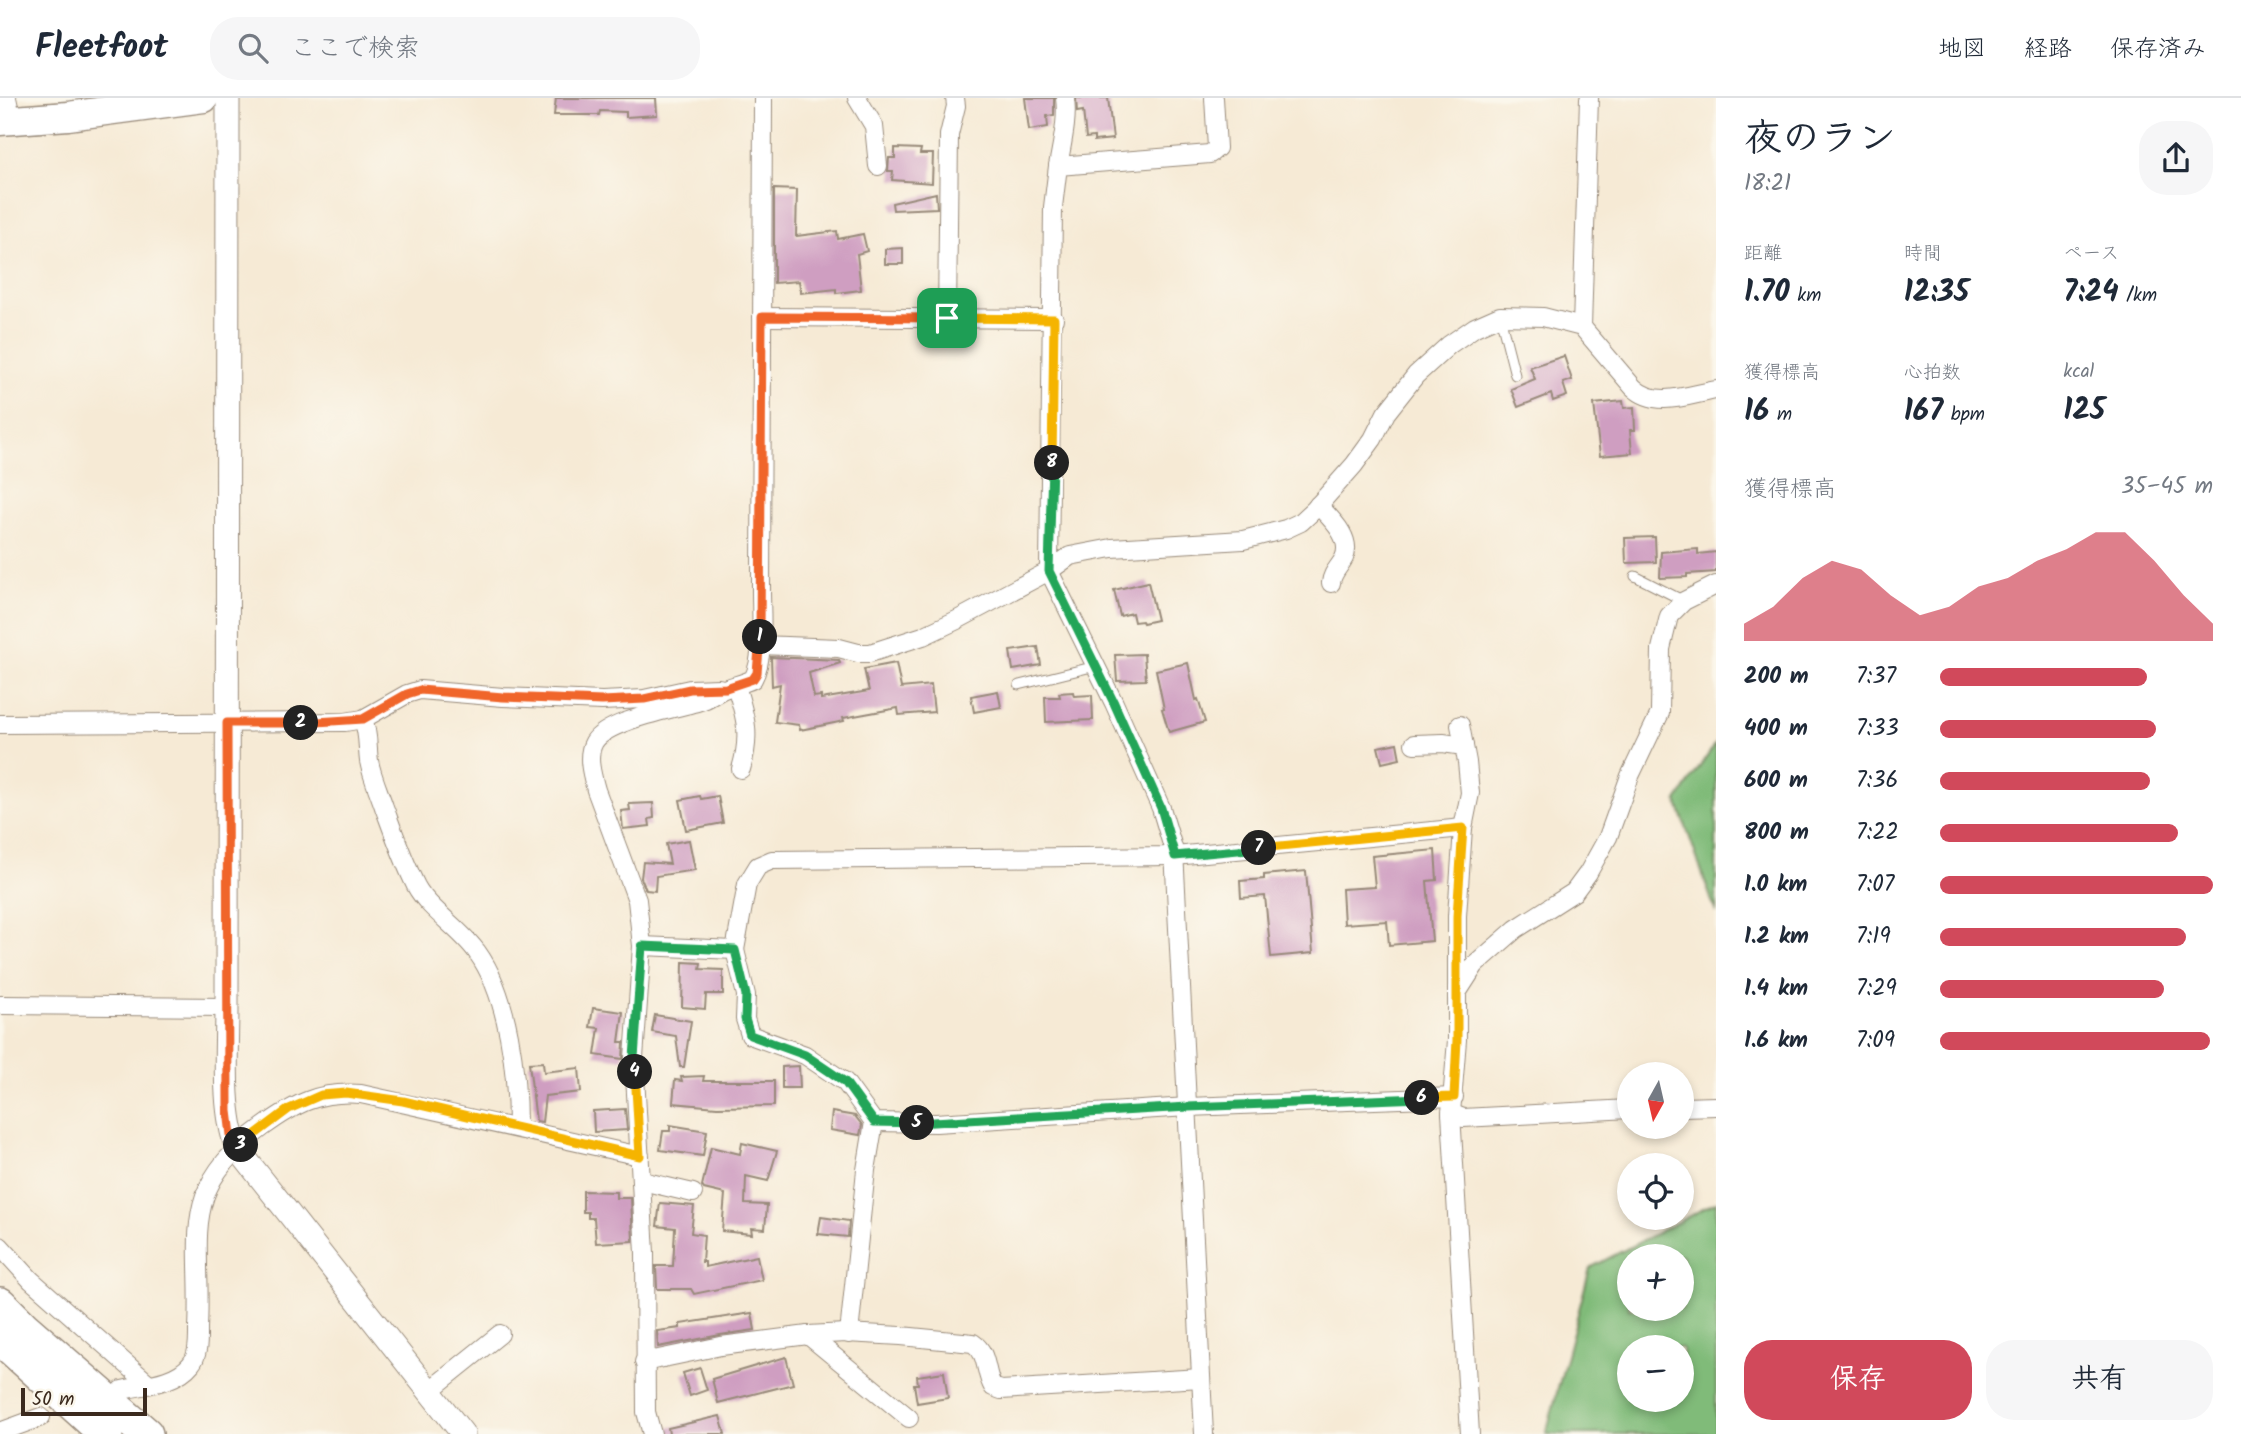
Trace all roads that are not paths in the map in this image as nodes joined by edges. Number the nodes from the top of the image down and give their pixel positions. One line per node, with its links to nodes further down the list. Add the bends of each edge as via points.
1 (204, 98): 9 (main road)
2 (228, 98): 30 (street)
3 (763, 98): 13 (street)
4 (857, 98): 10 (street, via 874,126)
5 (955, 98): 14 (street, via 949,135)
6 (1065, 98): 11 (street)
7 (1214, 98): 11 (street, via 1217,148 1210,154)
8 (1588, 98): 16 (street)
9 (6, 113)
10 (878, 166)
11 (1058, 166): 15 (street, via 1053,207)
12 (1500, 316): 16 (street, via 1543,317); 17 (lane); 19 (street, via 1449,345 1416,375 1354,465)
13 (762, 317): 14 (street); 25 (street)
14 (947, 318): 15 (street)
15 (1054, 319): 20 (street)
16 (1582, 327): 18 (street, via 1645,397 1667,399)
17 (1516, 375)
18 (1716, 390)
19 (1318, 505): 20 (street, via 1301,522 1243,540 1090,550 1070,556); 22 (street, via 1347,545)
20 (1049, 571): 25 (street, via 923,636 870,653); 26 (street)
21 (1635, 576): 24 (lane)
22 (1331, 583)
23 (1716, 585): 24 (street)
24 (1684, 601): 40 (street, via 1669,616 1664,632 1657,723 1588,873 1574,892 1516,929 1475,965)
25 (760, 645): 28 (street, via 753,679)
26 (1097, 666): 27 (lane); 37 (street, via 1161,808)
27 (1019, 685)
28 (731, 687): 29 (street, via 602,701 420,690); 35 (street, via 747,721); 38 (street, via 631,720 602,734 593,745 592,773 637,900)
29 (363, 719): 30 (street); 49 (street, via 373,777 418,889 477,951 490,973 511,1042)
30 (227, 723): 31 (street); 42 (street)
31 (0, 724)
32 (1460, 725): 34 (street)
33 (1414, 744): 34 (street)
34 (1464, 746): 36 (street, via 1470,793)
35 (741, 769)
36 (1463, 828): 37 (street); 40 (street)
37 (1175, 856): 39 (street, via 772,860 758,866 747,884); 45 (street)
38 (642, 946): 39 (street); 51 (street, via 634,1058)
39 (735, 950): 48 (street, via 750,1035 805,1055 845,1082)
40 (1457, 993): 43 (street)
41 (0, 1005): 42 (street)
42 (227, 1007): 50 (street, via 228,1111)
43 (1452, 1105): 45 (street); 47 (street, via 1463,1118); 73 (street)
44 (1716, 1106): 46 (street)
45 (1188, 1107): 48 (street, via 936,1123); 61 (street)
46 (1694, 1107)
47 (1617, 1110)
48 (874, 1122): 56 (street)
49 (517, 1126): 50 (street, via 382,1097 334,1093 289,1109); 51 (street)
50 (237, 1148): 62 (street, via 223,1162 200,1208 195,1358 181,1373); 64 (street)
51 (640, 1156): 52 (street)
52 (642, 1181): 53 (street); 60 (street)
53 (693, 1193)
54 (0, 1246): 62 (street, via 31,1280)
55 (0, 1304): 69 (highway)
56 (849, 1334): 58 (street); 61 (street, via 973,1343 984,1353 988,1380 1001,1390)
57 (500, 1335): 64 (street)
58 (807, 1335): 60 (street); 66 (street)
59 (0, 1338): 68 (highway)
60 (644, 1362): 71 (street, via 646,1412)
61 (1201, 1378): 72 (street)
62 (149, 1384): 63 (street)
63 (122, 1390)
64 (429, 1391): 70 (street)
65 (41, 1418): 67 (street)
66 (909, 1418)
67 (0, 1432)
68 (106, 1434)
69 (146, 1434)
70 (463, 1434)
71 (652, 1434)
72 (1204, 1434)
73 (1470, 1434)

